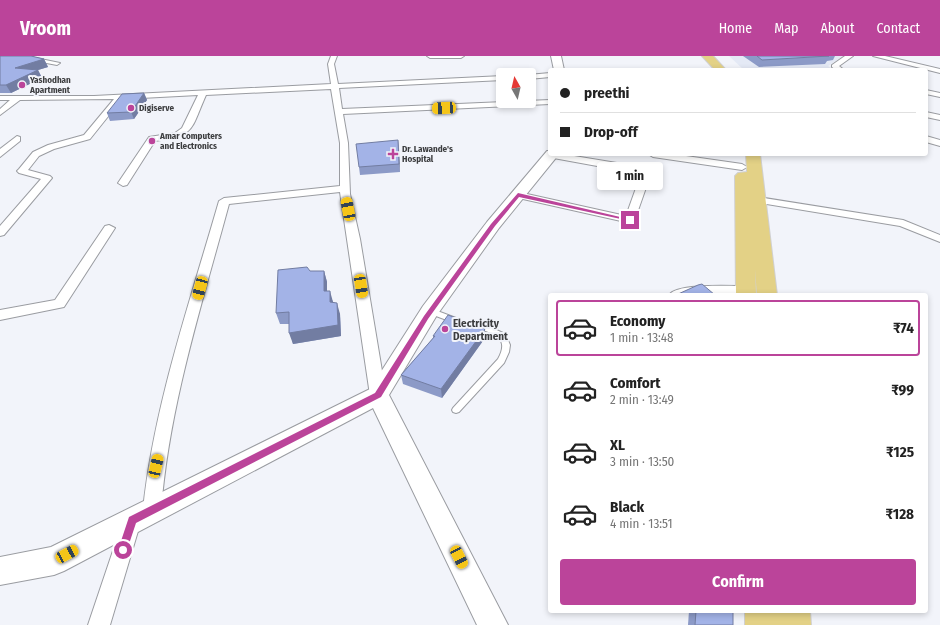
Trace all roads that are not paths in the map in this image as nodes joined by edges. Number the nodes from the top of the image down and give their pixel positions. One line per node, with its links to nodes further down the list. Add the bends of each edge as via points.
1 (14, 56): 11 (street)
2 (334, 56): 24 (street, via 330,64)
3 (430, 56): 4 (street)
4 (461, 56)
5 (556, 56): 14 (street)
6 (698, 56): 15 (main road)
7 (707, 56): 16 (main road)
8 (850, 56): 17 (street, via 834,66)
9 (876, 56): 13 (street)
10 (899, 56): 13 (street)
11 (57, 63)
12 (940, 64): 13 (street)
13 (921, 66): 18 (street)
14 (559, 68)
15 (709, 68)
16 (718, 68)
17 (838, 68)
18 (927, 68)
19 (928, 68): 20 (street)
20 (940, 72)
21 (548, 75): 22 (street)
22 (536, 76)
23 (496, 78): 24 (street)
24 (334, 87): 25 (street); 32 (street)
25 (203, 92): 28 (street); 45 (street, via 186,130 152,139)
26 (928, 92): 27 (street)
27 (940, 95)
28 (120, 97): 30 (street); 50 (street, via 87,138 51,147 36,154 22,171 47,178)
29 (0, 98): 30 (street)
30 (18, 98): 33 (street)
31 (548, 102): 32 (street)
32 (338, 112): 46 (street, via 344,143)
33 (0, 113)
34 (928, 115): 35 (street)
35 (940, 118)
36 (17, 139): 39 (street)
37 (928, 139): 38 (street)
38 (940, 143)
39 (0, 154)
40 (549, 156): 47 (street)
41 (562, 156): 47 (street, via 646,173 630,220)
42 (678, 156): 44 (street)
43 (753, 156): 48 (main road)
44 (741, 161): 53 (main road)
45 (123, 183)
46 (345, 188): 57 (street); 59 (street, via 224,201 178,369 156,466)
47 (518, 195): 55 (street)
48 (758, 200): 51 (street, via 903,223); 54 (main road)
49 (109, 228): 56 (street, via 60,304)
50 (0, 233)
51 (940, 239)
52 (680, 293): 53 (street)
53 (745, 293)
54 (767, 293)
55 (430, 311): 57 (street); 58 (lane, via 496,332 506,341 508,347 501,361)
56 (0, 315)
57 (378, 395): 59 (street); 65 (street)
58 (456, 410)
59 (152, 510): 60 (street)
60 (132, 520): 61 (street, via 54,561); 64 (street)
61 (0, 571)
62 (762, 613): 66 (main road)
63 (793, 613): 67 (main road)
64 (99, 625)
65 (493, 625)
66 (762, 625)
67 (794, 625)

